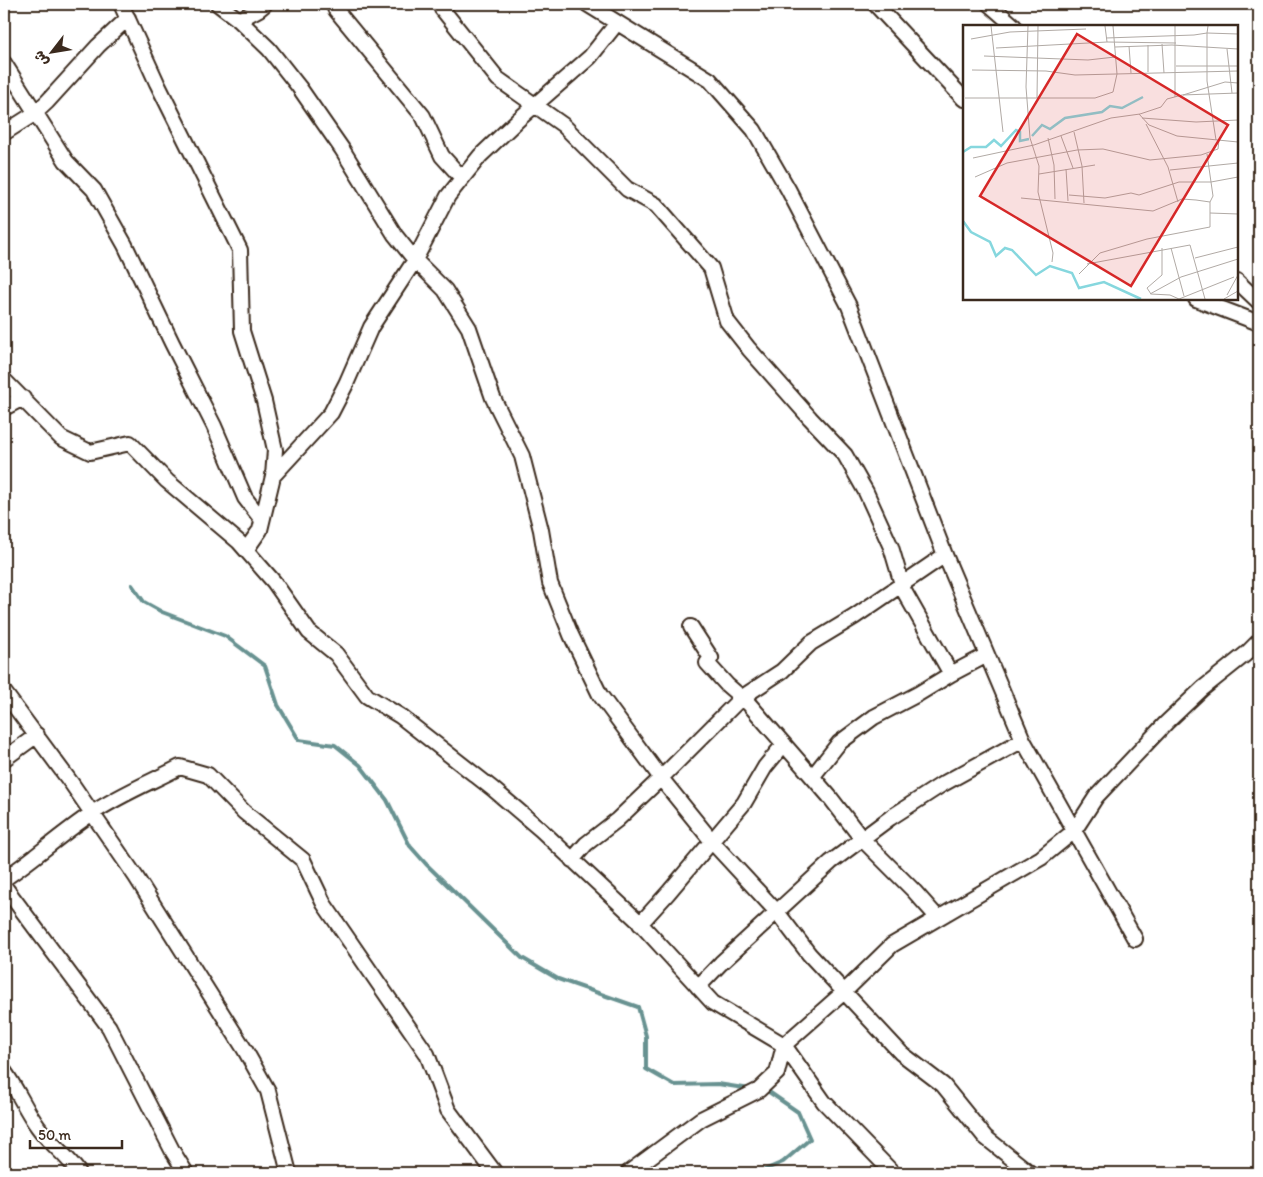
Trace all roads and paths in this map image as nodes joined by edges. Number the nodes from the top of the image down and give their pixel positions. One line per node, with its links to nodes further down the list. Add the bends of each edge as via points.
1 (121, 4): 9 (street)
2 (218, 4): 10 (street)
3 (265, 4): 10 (street)
4 (333, 4): 18 (street, via 423,116 442,156)
5 (440, 4): 15 (street, via 498,79)
6 (586, 4): 11 (street)
7 (875, 4): 14 (street)
8 (989, 4): 12 (street)
9 (128, 18): 16 (street); 27 (street, via 240,250 242,331 275,450)
10 (239, 20): 19 (street, via 269,48 299,87 395,235)
11 (617, 23): 15 (street, via 590,57); 30 (street, via 710,80 754,130 849,306)
12 (1013, 25)
13 (4, 63): 16 (street)
14 (963, 98)
15 (536, 104): 18 (street, via 480,156); 31 (street, via 563,125 627,189 656,206 711,268 727,321 845,455 891,547)
16 (34, 114): 17 (street); 28 (street, via 66,161 94,190 125,245 214,426 245,498)
17 (4, 133)
18 (462, 178): 19 (street, via 448,196)
19 (415, 260): 27 (street, via 371,327 331,413); 43 (street, via 444,290 469,328 493,398 522,456 542,530 550,583 571,636 600,694)
20 (1238, 282): 22 (street)
21 (1199, 300): 23 (street)
22 (1259, 302)
23 (1259, 323)
24 (4, 380): 25 (street)
25 (23, 398): 26 (street); 29 (street, via 61,438 90,452 130,444)
26 (4, 408)
27 (273, 476): 28 (street)
28 (262, 520): 29 (street, via 260,530)
29 (246, 550): 48 (street, via 274,582 309,632 336,654 367,696 400,716 494,788)
30 (945, 556): 31 (street); 34 (street)
31 (902, 585): 35 (street); 37 (street, via 811,643 782,671)
32 (691, 627): 37 (street, via 711,658 707,663)
33 (1259, 641): 45 (street, via 1166,723 1096,797)
34 (987, 655): 35 (street); 39 (street)
35 (951, 674): 42 (street, via 874,717 839,743)
36 (4, 692): 38 (street)
37 (741, 698): 40 (street); 43 (street)
38 (37, 735): 41 (street); 44 (street)
39 (1023, 740): 45 (street); 46 (street, via 941,785)
40 (784, 744): 42 (street); 47 (street, via 765,767 744,803)
41 (4, 758)
42 (812, 776): 46 (street)
43 (662, 778): 47 (street); 48 (street)
44 (92, 813): 49 (street); 61 (street, via 173,935 268,1092); 62 (street, via 180,767 208,775 244,812 304,860 324,904 426,1054 448,1110)
45 (1074, 831): 52 (street, via 1041,858); 54 (street)
46 (862, 839): 51 (street, via 831,862); 52 (street)
47 (712, 840): 51 (street); 53 (street)
48 (572, 860): 53 (street)
49 (4, 878)
50 (4, 886): 60 (street, via 109,1027)
51 (777, 912): 55 (street); 56 (street)
52 (938, 918): 56 (street, via 892,945)
53 (640, 924): 55 (street)
54 (1135, 939)
55 (698, 987): 57 (street, via 713,1003)
56 (844, 992): 57 (street); 65 (street, via 900,1053 943,1085 985,1137)
57 (784, 1045): 63 (street, via 777,1073 759,1090 701,1120); 64 (street, via 824,1102)
58 (4, 1071): 59 (street, via 38,1128)
59 (80, 1173)
60 (186, 1173)
61 (289, 1173)
62 (495, 1173)
63 (628, 1173)
64 (892, 1173)
65 (1030, 1173)

